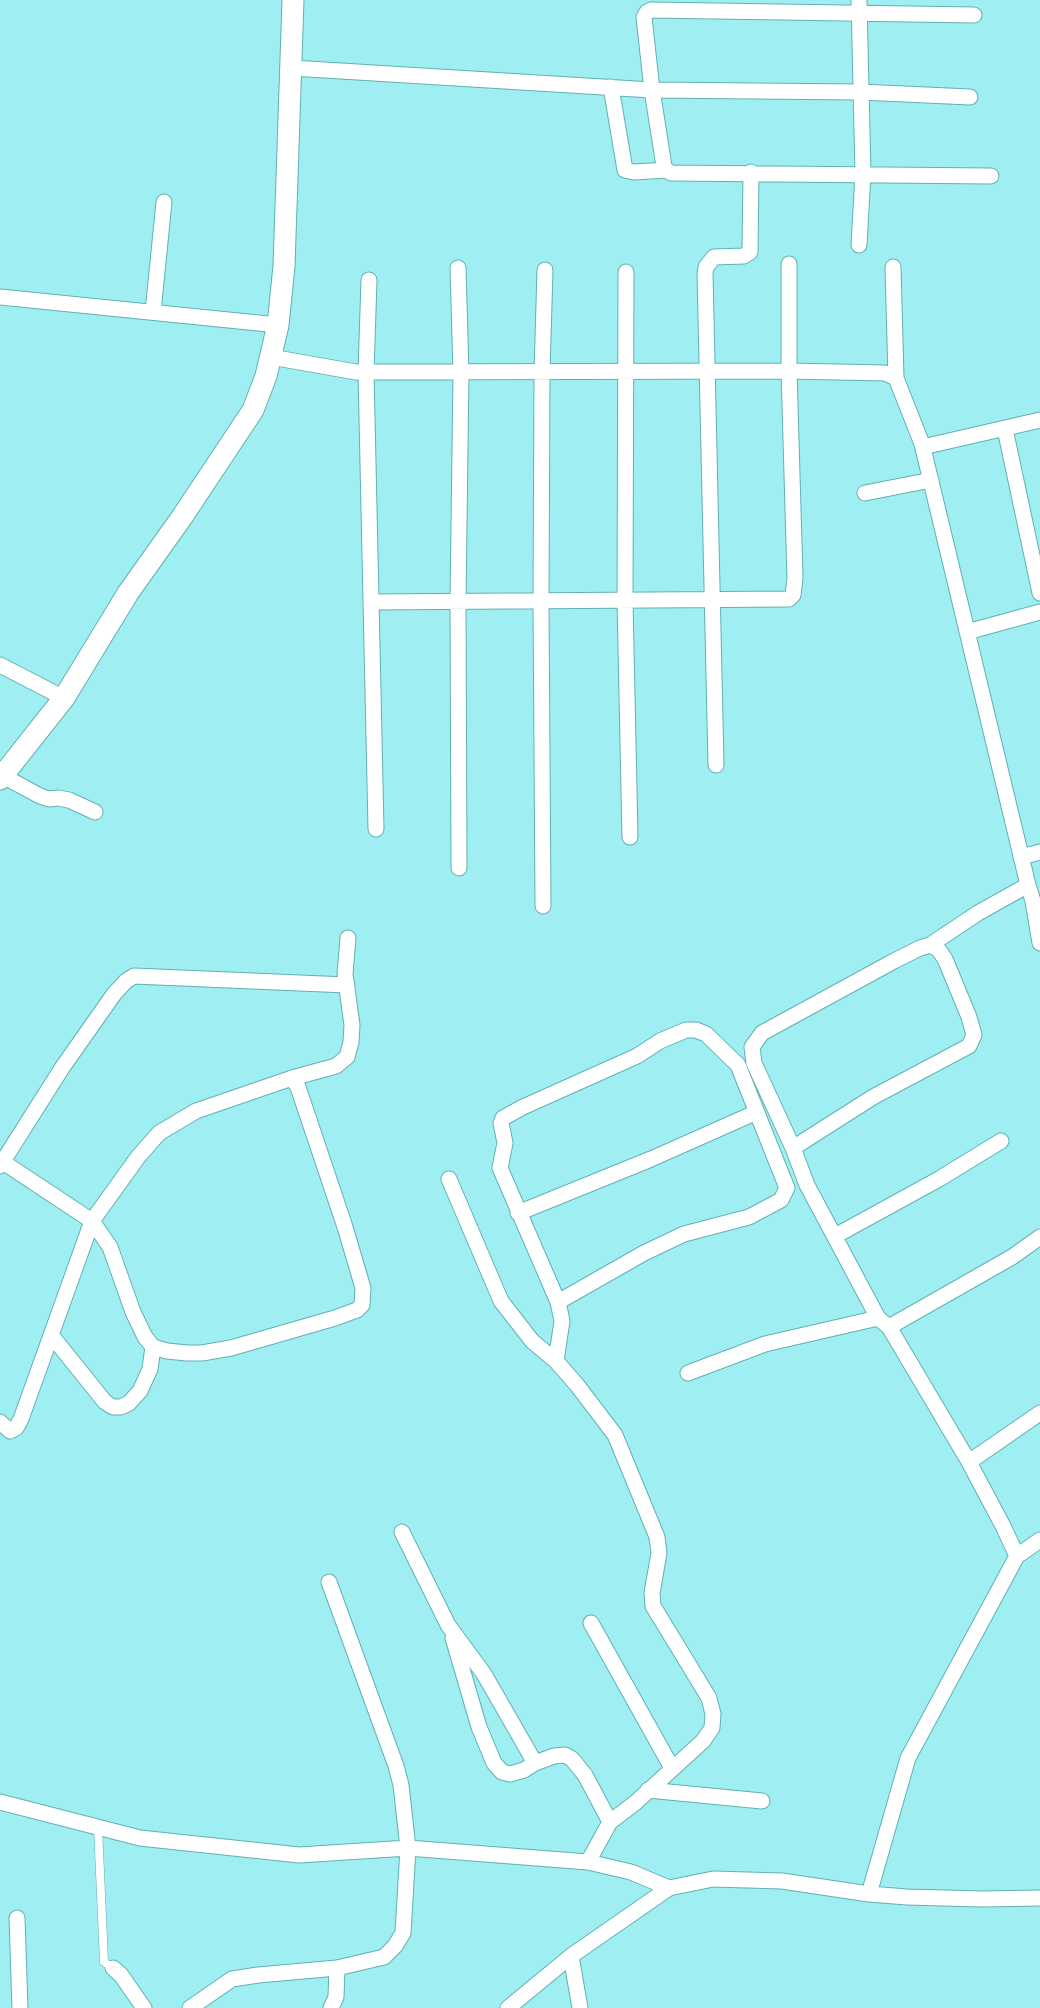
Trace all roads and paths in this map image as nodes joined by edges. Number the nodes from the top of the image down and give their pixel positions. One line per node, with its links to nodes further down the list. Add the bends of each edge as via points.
1 (293, 0): 4 (street)
2 (860, 6): 3 (street); 6 (street, via 651,10 644,17); 7 (street)
3 (974, 15)
4 (292, 68): 5 (street); 23 (street, via 284,266)
5 (611, 88): 6 (street); 9 (street, via 625,170)
6 (652, 90): 7 (street); 9 (street)
7 (860, 92): 8 (street); 11 (street)
8 (970, 97)
9 (666, 170): 10 (street, via 671,173)
10 (751, 172): 11 (street); 30 (street, via 750,252 744,256 714,257 706,267)
11 (863, 174): 12 (street); 14 (street)
12 (991, 176)
13 (164, 202): 22 (street)
14 (859, 245)
15 (790, 264): 25 (street)
16 (893, 267): 31 (street)
17 (458, 268): 27 (street)
18 (545, 270): 28 (street)
19 (626, 272): 29 (street)
20 (370, 280): 26 (street)
21 (0, 297): 22 (street)
22 (153, 312): 23 (street)
23 (278, 325): 24 (street)
24 (271, 358): 26 (street); 46 (street, via 253,410 128,592)
25 (789, 371): 30 (street); 31 (street, via 885,373); 39 (street, via 794,499 795,585 792,598 779,601)
26 (366, 372): 27 (street); 40 (street)
27 (461, 372): 28 (street); 41 (street)
28 (542, 372): 29 (street); 42 (street)
29 (626, 372): 30 (street); 38 (street)
30 (707, 372): 39 (street)
31 (896, 378): 34 (street)
32 (1040, 420): 33 (street)
33 (1005, 429): 34 (street, via 927,446); 37 (street)
34 (922, 444): 35 (street)
35 (931, 480): 36 (street); 44 (street)
36 (865, 493)
37 (1040, 593)
38 (625, 601): 39 (street); 42 (street); 51 (street)
39 (711, 601): 47 (street)
40 (371, 602): 41 (street); 50 (street)
41 (458, 602): 42 (street); 54 (street)
42 (541, 602): 56 (street)
43 (1040, 612): 44 (street)
44 (967, 632): 53 (street)
45 (0, 665): 46 (street)
46 (64, 698): 48 (street)
47 (716, 765)
48 (1, 778): 49 (street, via 40,796 69,800)
49 (95, 812)
50 (376, 829)
51 (630, 837)
52 (1040, 852): 53 (street)
53 (1021, 857): 55 (street)
54 (459, 868)
55 (1028, 885): 58 (street); 59 (street)
56 (542, 906)
57 (348, 938): 60 (street)
58 (1040, 943)
59 (930, 945): 64 (street, via 894,961 762,1033 752,1046 754,1063); 64 (street, via 938,949 945,959 969,1017 974,1035 969,1046 873,1097)
60 (347, 985): 61 (street, via 352,1025 346,1057 336,1066); 65 (street, via 134,976 114,994)
61 (292, 1078): 68 (street, via 196,1110 159,1133); 74 (street, via 298,1087 345,1228 363,1288 362,1305 335,1318 231,1348 187,1353)
62 (757, 1112): 67 (street); 67 (street, via 738,1065 706,1034 686,1030 503,1118 505,1143 500,1168); 71 (street, via 787,1188 781,1200 749,1217 684,1234)
63 (1002, 1141): 69 (street)
64 (793, 1148): 69 (street, via 807,1185)
65 (1, 1163): 68 (street)
66 (449, 1179): 75 (street, via 501,1301 532,1341)
67 (518, 1213): 71 (street)
68 (92, 1221): 73 (street); 74 (street, via 110,1247 133,1312 145,1337)
69 (835, 1236): 72 (street)
70 (1040, 1237): 72 (street, via 1012,1257)
71 (558, 1302): 75 (street, via 562,1321)
72 (884, 1322): 76 (street, via 765,1344); 79 (street)
73 (51, 1335): 74 (street, via 105,1402 113,1407 129,1403 140,1391 150,1370); 78 (street, via 21,1420 10,1431)
74 (154, 1346)
75 (556, 1361): 87 (street, via 615,1435 657,1537 659,1553 653,1606 709,1698 712,1728 703,1741)
76 (688, 1373)
77 (1040, 1413): 79 (street)
78 (0, 1422)
79 (968, 1462): 82 (street)
80 (402, 1532): 85 (street)
81 (1040, 1540): 82 (street)
82 (1017, 1556): 96 (street, via 908,1758)
83 (329, 1582): 93 (street, via 396,1766)
84 (591, 1623): 87 (street)
85 (448, 1625): 86 (street, via 484,1674); 86 (street, via 479,1727 494,1763 502,1772 510,1774)
86 (535, 1763): 91 (street, via 554,1756 566,1755 572,1759 585,1775)
87 (672, 1768): 88 (street)
88 (648, 1790): 89 (street); 91 (street)
89 (762, 1801)
90 (0, 1802): 92 (street)
91 (610, 1822): 94 (street)
92 (98, 1827): 93 (street, via 140,1838 299,1855); 100 (lane, via 104,1962)
93 (408, 1848): 94 (street); 101 (street, via 403,1933 384,1958)
94 (588, 1862): 95 (street, via 630,1872)
95 (669, 1888): 96 (street, via 713,1879 782,1881); 99 (street)
96 (869, 1894): 97 (street)
97 (1040, 1898)
98 (17, 1918): 102 (street)
99 (571, 1956): 106 (street); 107 (street)
100 (114, 1968): 103 (street)
101 (337, 1968): 104 (street, via 232,1979); 105 (street, via 336,1997)
102 (20, 2008)
103 (144, 2008)
104 (190, 2008)
105 (331, 2008)
106 (508, 2008)
107 (580, 2008)

